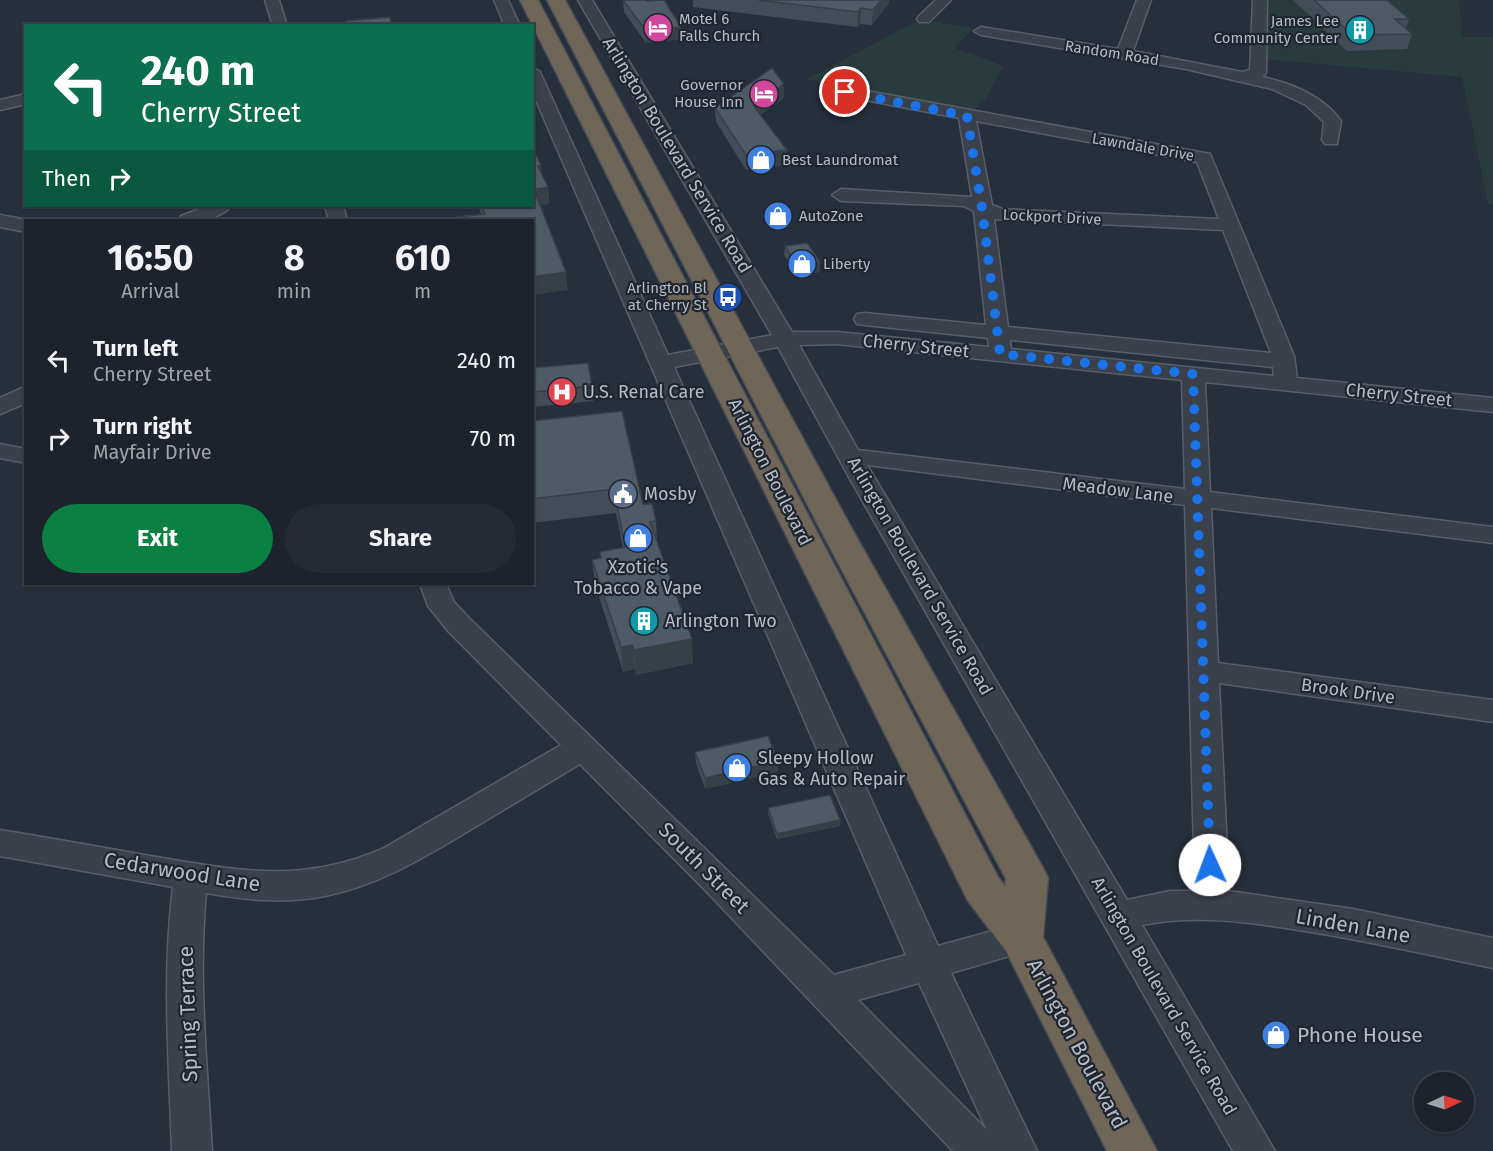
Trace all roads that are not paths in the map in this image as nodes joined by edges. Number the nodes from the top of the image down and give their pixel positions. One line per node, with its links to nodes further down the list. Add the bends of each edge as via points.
1 (272, 0): 10 (street)
2 (501, 0): 11 (street)
3 (529, 0): 14 (highway, Arlington Boulevard)
4 (556, 0): 23 (highway, Arlington Boulevard)
5 (585, 0): 22 (street, Arlington Boulevard Service Road)
6 (944, 0): 9 (street)
7 (1144, 0): 13 (street)
8 (1260, 0): 16 (street, via 1258,73)
9 (924, 19)
10 (279, 24)
11 (512, 24)
12 (981, 32): 13 (street, Random Road)
13 (1124, 54): 16 (street, Random Road)
14 (563, 63): 15 (street); 35 (highway, Arlington Boulevard)
15 (534, 67)
16 (1242, 76): 24 (street, Random Road, via 1277,85 1312,102 1333,121)
17 (534, 77): 37 (street)
18 (845, 92): 21 (street, Lawndale Drive)
19 (24, 99): 20 (street)
20 (0, 105)
21 (967, 116): 27 (street); 30 (street, Lawndale Drive, via 1204,158)
22 (654, 117): 23 (street); 33 (street, Arlington Boulevard Service Road)
23 (622, 121): 35 (highway, Arlington Boulevard)
24 (1331, 140)
25 (841, 195): 27 (street, Lockport Drive, via 967,201)
26 (220, 207): 28 (street)
27 (982, 208): 30 (street, Lockport Drive, via 999,215); 34 (street)
28 (190, 219)
29 (0, 221): 31 (street)
30 (1230, 225): 36 (street, Lawndale Drive)
31 (24, 226)
32 (865, 319): 34 (street, Cherry Street)
33 (784, 339): 34 (street, Cherry Street); 35 (street, Cherry Street); 45 (street, Arlington Boulevard Service Road)
34 (999, 344): 36 (street, Cherry Street); 38 (street, Cherry Street)
35 (725, 351): 37 (street, Cherry Street); 56 (highway, Arlington Boulevard, via 982,889)
36 (1283, 361): 39 (street, Lawndale Drive)
37 (662, 363): 58 (street)
38 (1193, 374): 39 (street, Cherry Street); 46 (street)
39 (1286, 384): 41 (street, Cherry Street)
40 (24, 394): 42 (street)
41 (1493, 405)
42 (0, 407)
43 (0, 451): 44 (street)
44 (24, 456)
45 (850, 456): 46 (street, Meadow Lane); 55 (street, Arlington Boulevard Service Road)
46 (1197, 500): 47 (street, Meadow Lane); 49 (street)
47 (1493, 535)
48 (433, 585): 51 (street, South Street, via 442,606 458,624)
49 (1204, 670): 50 (street, Brook Drive); 54 (street)
50 (1493, 711)
51 (583, 747): 53 (street, Cedarwood Lane, via 427,841 363,872 295,886 245,886); 59 (street, South Street)
52 (0, 843): 53 (street, Cedarwood Lane)
53 (191, 878): 60 (street, Spring Terrace, via 184,1002)
54 (1212, 903): 55 (street, Linden Lane, via 1170,905); 57 (street, Linden Lane, via 1353,924)
55 (1118, 916): 64 (street, Arlington Boulevard Service Road)
56 (1021, 938): 58 (street); 63 (highway, Arlington Boulevard)
57 (1493, 953)
58 (929, 965): 59 (street); 62 (street)
59 (825, 994): 61 (street, South Street)
60 (192, 1151)
61 (980, 1151)
62 (1017, 1151)
63 (1133, 1151)
64 (1255, 1151)

